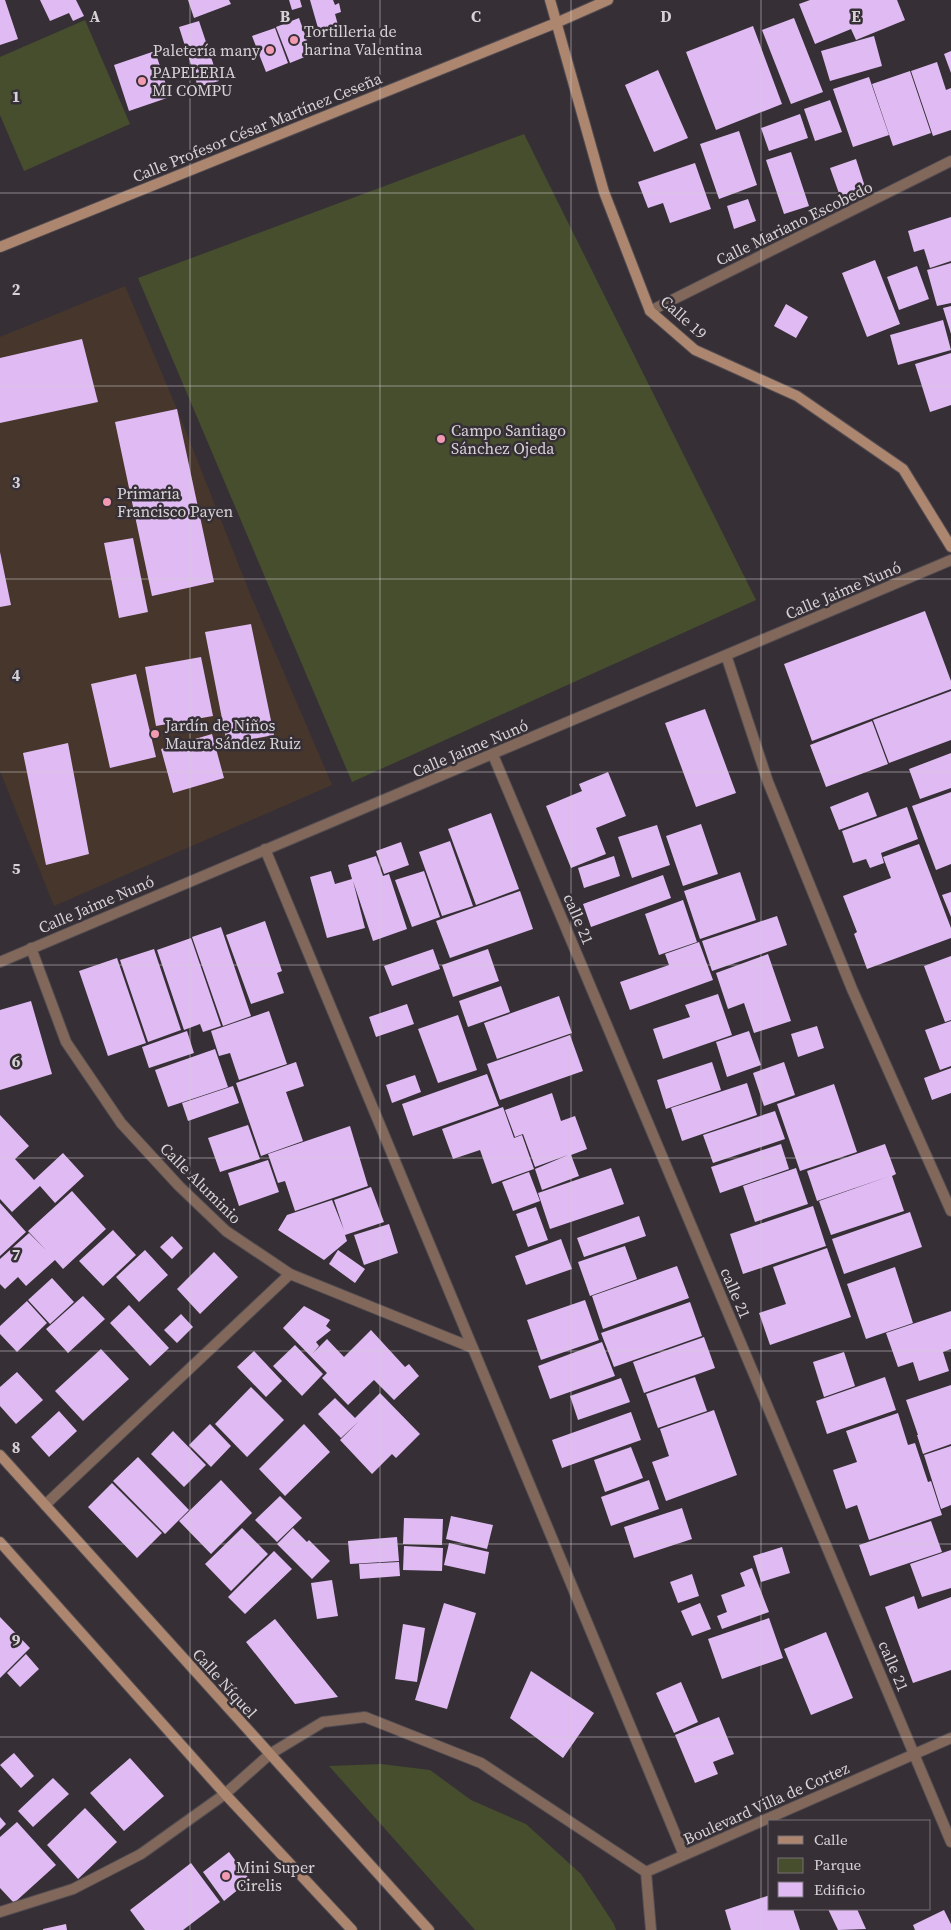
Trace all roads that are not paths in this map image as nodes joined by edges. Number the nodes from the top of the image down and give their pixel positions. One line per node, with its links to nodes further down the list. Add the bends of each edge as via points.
1 (550, 0): 3 (street, Calle 19)
2 (608, 0): 3 (street, Calle Profesor César Martínez Ceseña)
3 (556, 23): 5 (street, Calle Profesor César Martínez Ceseña); 6 (street, Calle 19, via 604,192)
4 (951, 161): 6 (street, Calle Mariano Escobedo)
5 (0, 247)
6 (650, 311): 7 (street, Calle 19, via 695,350 797,396 903,469)
7 (951, 547)
8 (951, 560): 9 (street, Calle Jaime Nunó)
9 (726, 655): 10 (street, Calle Jaime Nunó); 14 (street, via 768,782 852,989)
10 (493, 755): 11 (street, Calle Jaime Nunó); 22 (street, calle 21)
11 (265, 849): 12 (street, Calle Jaime Nunó); 16 (street)
12 (31, 948): 13 (street, Calle Jaime Nunó); 15 (street, Calle Aluminio, via 66,1042 121,1123 226,1231)
13 (0, 962)
14 (951, 1211)
15 (290, 1274): 16 (street, Calle Aluminio); 18 (street)
16 (473, 1348): 25 (street)
17 (0, 1455): 18 (street, Calle Níquel)
18 (45, 1505): 21 (street, Calle Níquel)
19 (0, 1542): 23 (street)
20 (951, 1738): 22 (street, Boulevard Villa de Cortez)
21 (270, 1754): 23 (street); 26 (street, via 323,1722 365,1717 481,1763); 29 (street, Calle Níquel)
22 (914, 1754): 24 (street, calle 21); 25 (street, Boulevard Villa de Cortez)
23 (225, 1794): 27 (street, via 140,1854 73,1888); 28 (street)
24 (951, 1842)
25 (684, 1855): 26 (street, Boulevard Villa de Cortez)
26 (646, 1872): 30 (street)
27 (0, 1912)
28 (352, 1930)
29 (429, 1930)
30 (651, 1930)

